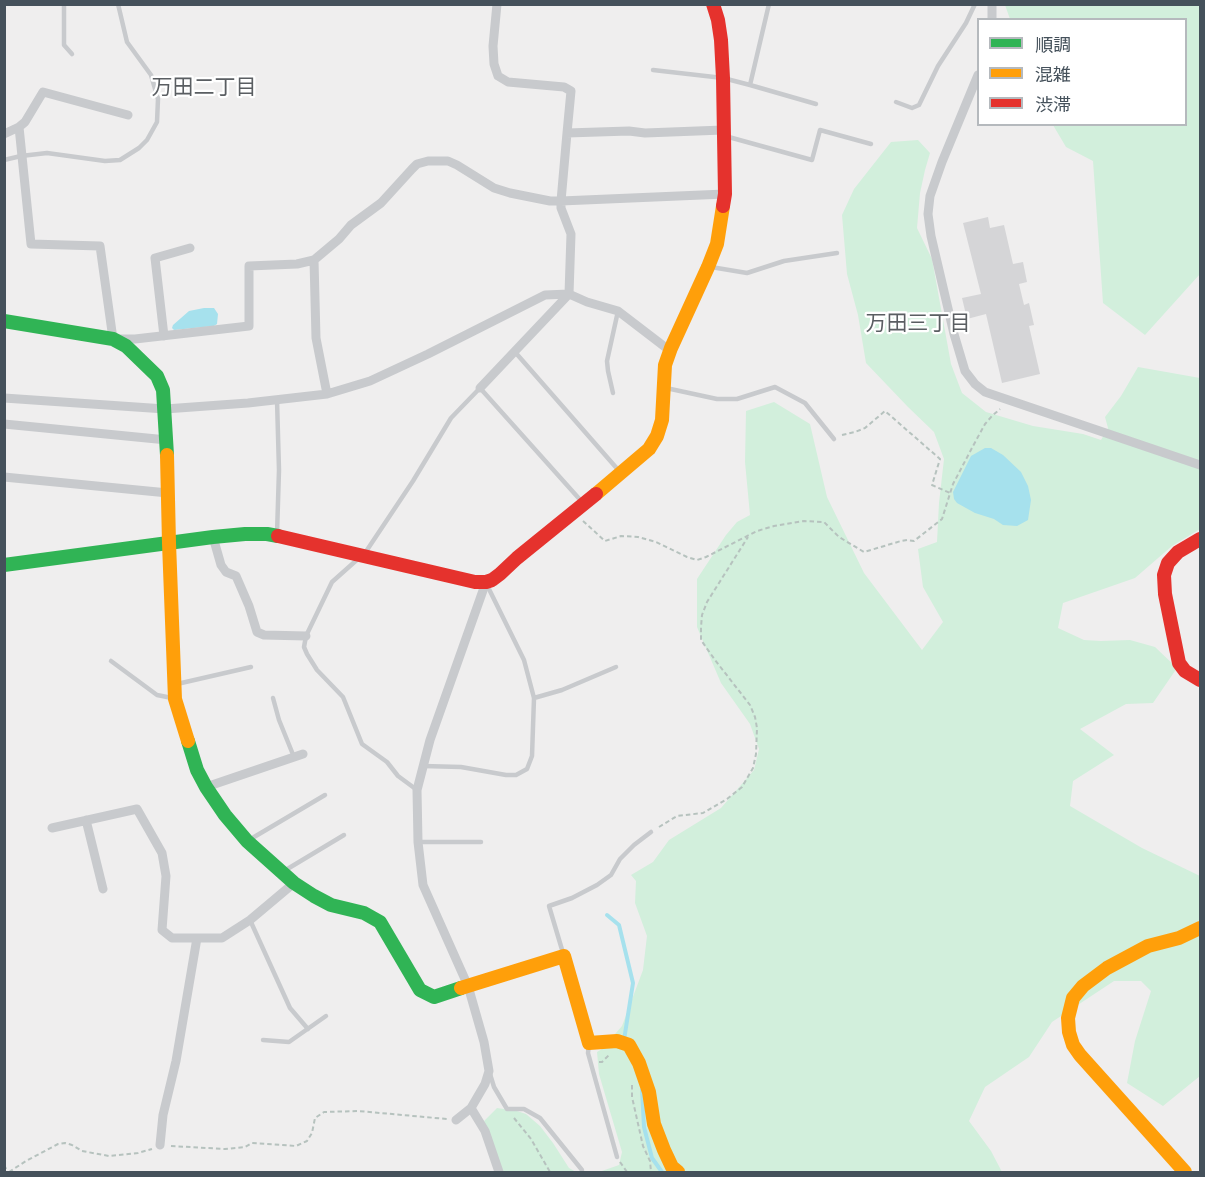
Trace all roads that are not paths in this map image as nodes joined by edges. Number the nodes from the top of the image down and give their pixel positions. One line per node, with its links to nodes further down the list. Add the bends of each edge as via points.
1 (64, 4): 7 (lane, via 64,45)
2 (118, 4): 20 (lane, via 127,42 151,75 158,99 157,122 147,140 120,160 105,162 47,153)
3 (497, 4): 16 (street, via 493,46 498,76 508,82 571,90)
4 (713, 4): 10 (street, via 721,40)
5 (769, 4): 11 (lane)
6 (975, 4): 12 (lane, via 919,105 912,108)
7 (72, 54)
8 (653, 70): 10 (lane)
9 (977, 77): 45 (street, via 942,162 928,214 965,371 985,392)
10 (723, 78): 11 (lane); 17 (street)
11 (750, 85): 13 (lane)
12 (896, 102)
13 (816, 104)
14 (128, 115): 15 (street, via 43,92)
15 (19, 127): 18 (street); 20 (street)
16 (567, 133): 17 (street); 23 (street)
17 (723, 133): 19 (lane, via 812,160 820,130); 22 (street)
18 (4, 134)
19 (871, 144)
20 (21, 156): 21 (lane); 32 (street, via 31,244 100,246)
21 (4, 160)
22 (724, 194): 23 (street); 27 (street, via 717,244)
23 (561, 201): 26 (street, via 510,193 448,161 429,161 417,164 381,203); 28 (street, via 571,234)
24 (190, 248): 31 (street, via 155,258)
25 (837, 253): 27 (lane, via 784,261 747,273)
26 (314, 260): 31 (street, via 249,266 249,326); 38 (street, via 316,338)
27 (708, 267): 33 (street)
28 (569, 294): 29 (street); 34 (street); 38 (street, via 545,295 370,381)
29 (618, 311): 33 (street); 37 (lane, via 608,361)
30 (4, 321): 32 (street)
31 (164, 336): 32 (street)
32 (113, 339): 41 (street, via 157,375)
33 (671, 348): 35 (street)
34 (515, 352): 36 (street); 46 (lane)
35 (663, 387): 43 (lane, via 717,399 737,399 775,387 805,403); 46 (street, via 662,420 657,436 649,449)
36 (480, 388): 49 (lane); 54 (lane, via 451,418)
37 (613, 393)
38 (327, 394): 40 (street)
39 (4, 398): 41 (street)
40 (277, 400): 41 (street); 50 (lane)
41 (165, 409): 44 (street)
42 (4, 424): 44 (street)
43 (834, 439)
44 (167, 440): 48 (street)
45 (1200, 465)
46 (621, 473): 49 (street)
47 (4, 477): 48 (street)
48 (168, 493): 53 (street)
49 (579, 509): 56 (street)
50 (278, 536): 51 (street); 54 (street)
51 (213, 537): 53 (street); 57 (street, via 221,565 236,576 257,632)
52 (1200, 539): 61 (street, via 1178,552 1167,563 1164,575 1179,663)
53 (169, 543): 55 (street); 62 (street)
54 (362, 556): 56 (street); 57 (lane, via 332,582)
55 (4, 565)
56 (486, 582): 64 (lane, via 524,660); 66 (street)
57 (306, 636): 68 (lane, via 307,654 343,697 362,744)
58 (111, 661): 62 (lane, via 157,695)
59 (251, 667): 62 (lane)
60 (616, 668): 64 (lane)
61 (1200, 680)
62 (175, 692): 67 (street, via 196,770)
63 (273, 698): 65 (lane, via 279,720)
64 (534, 698): 66 (lane, via 532,756 527,769 506,775)
65 (299, 755): 67 (street)
66 (423, 766): 68 (street)
67 (206, 787): 74 (street)
68 (417, 790): 75 (street)
69 (325, 795): 74 (lane)
70 (86, 820): 71 (street); 79 (street); 82 (street, via 137,809 162,852 166,876 162,930 172,938)
71 (52, 828)
72 (651, 832): 83 (lane, via 620,858 611,874 597,885 549,906)
73 (344, 835): 77 (lane)
74 (247, 841): 77 (street)
75 (418, 842): 76 (lane); 84 (street, via 423,885)
76 (480, 842)
77 (282, 872): 78 (street)
78 (294, 883): 80 (street); 84 (street, via 331,905 364,912 380,922 420,990 434,998)
79 (103, 889)
80 (250, 920): 82 (street, via 222,938); 86 (lane, via 290,1008)
81 (1200, 928): 97 (street, via 1148,946 1107,968 1083,986 1073,999 1068,1018 1073,1045 1080,1055)
82 (197, 938): 92 (street)
83 (564, 956): 84 (street); 88 (street)
84 (468, 986): 89 (street)
85 (326, 1016): 86 (lane)
86 (308, 1029): 87 (lane, via 289,1042)
87 (263, 1040)
88 (589, 1043): 93 (lane, via 588,1053); 96 (street, via 617,1041 629,1045 649,1092 654,1124)
89 (489, 1071): 90 (street); 94 (lane, via 507,1109 524,1109 540,1118)
90 (471, 1108): 91 (street); 95 (street, via 485,1131)
91 (456, 1119)
92 (160, 1145)
93 (617, 1157)
94 (582, 1170)
95 (499, 1173)
96 (678, 1173)
97 (1185, 1173)

